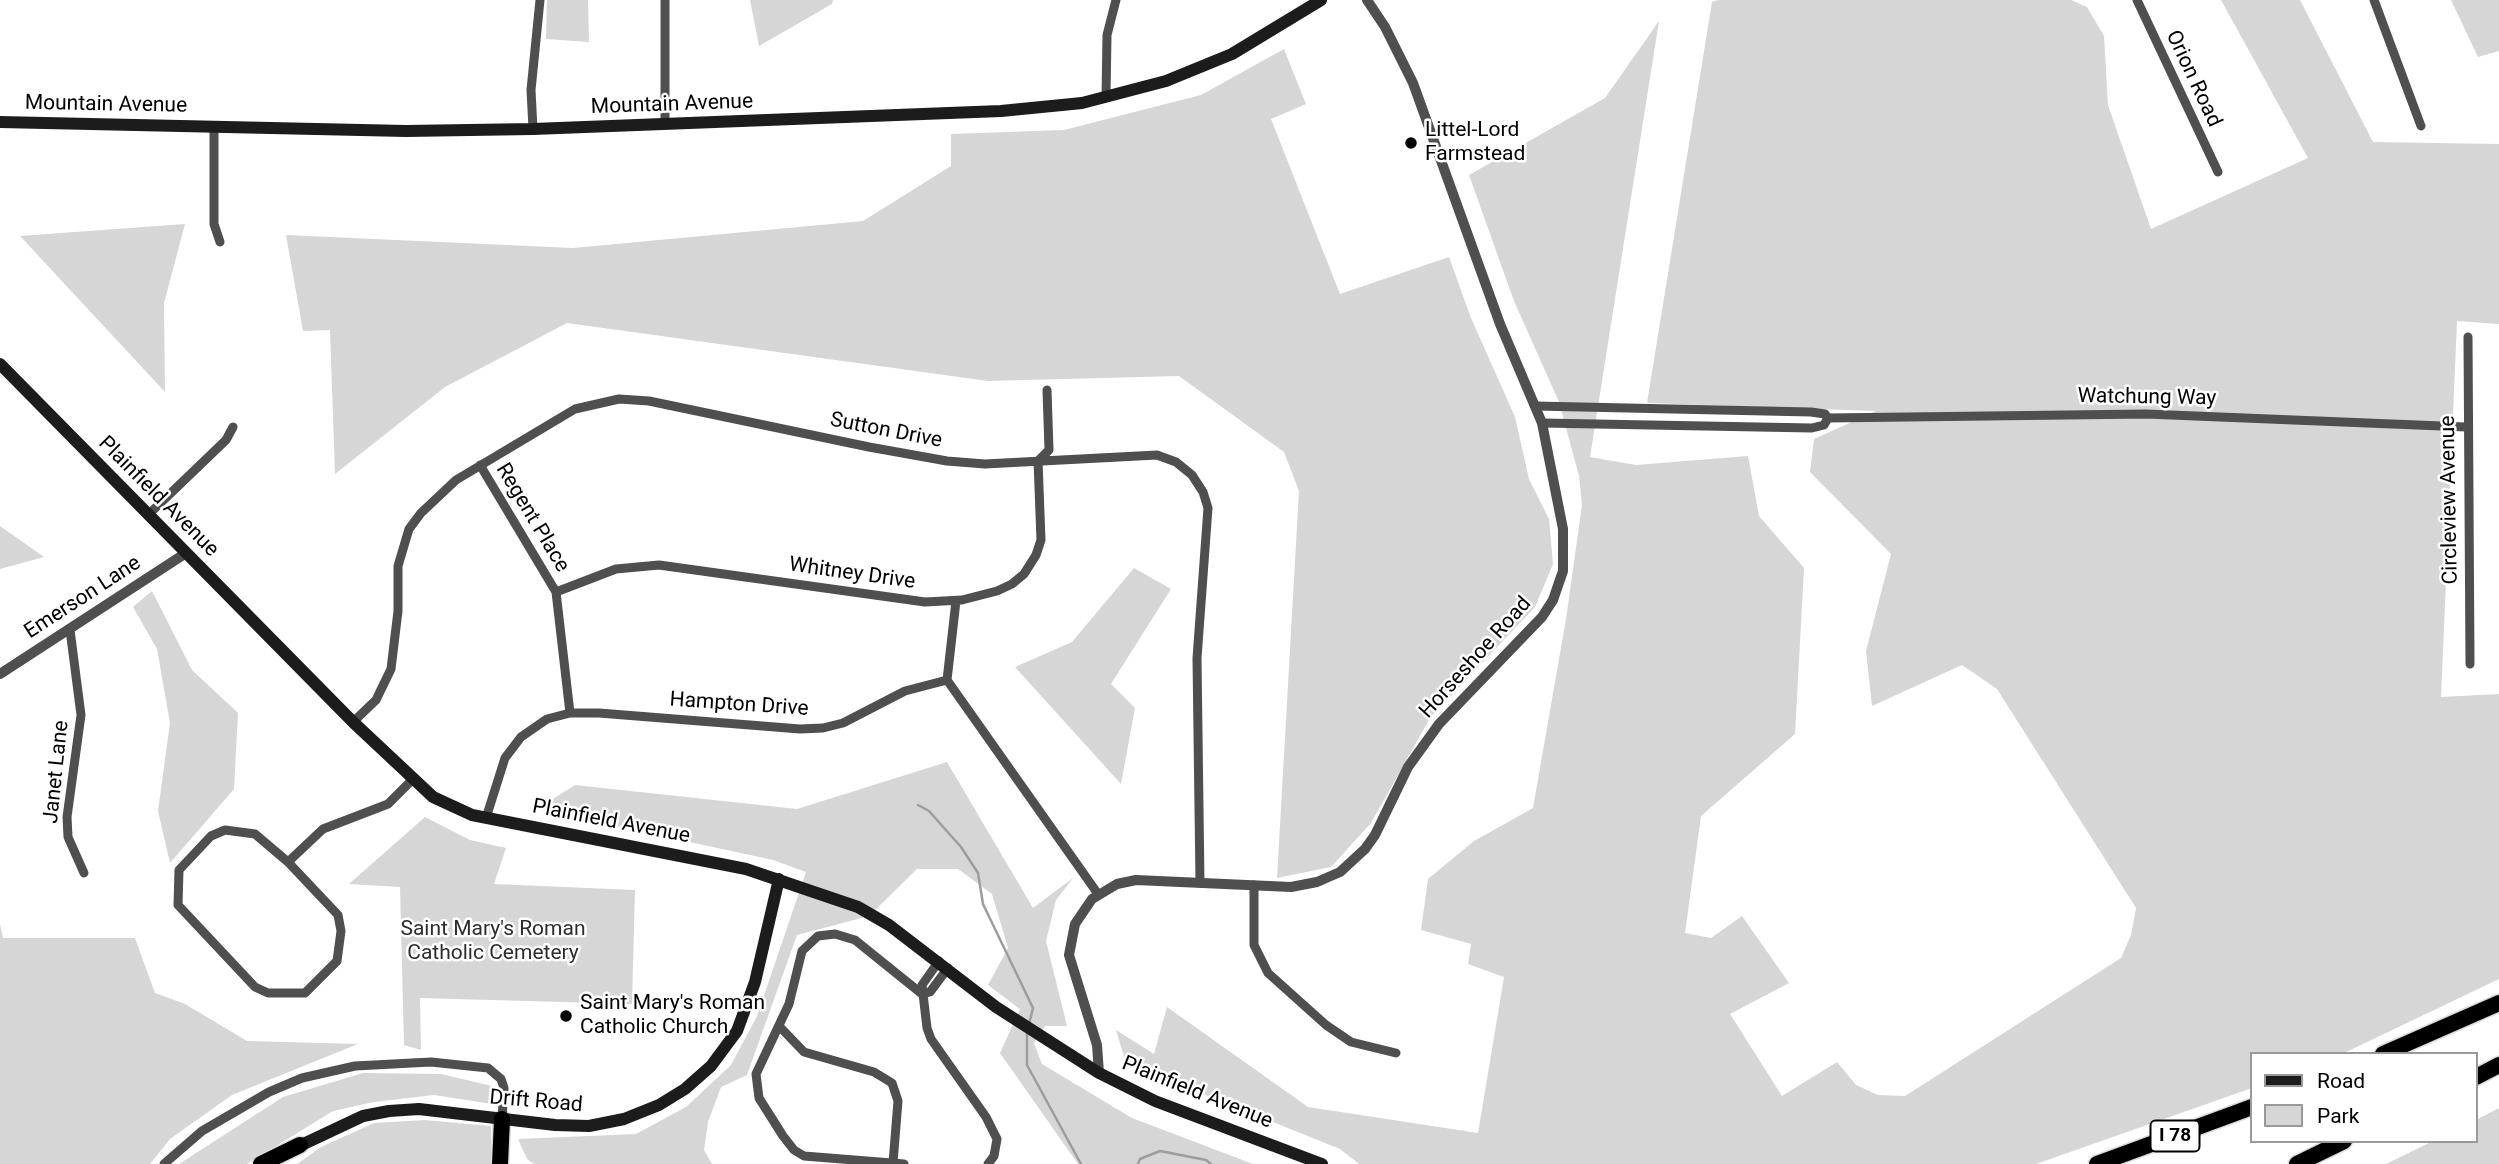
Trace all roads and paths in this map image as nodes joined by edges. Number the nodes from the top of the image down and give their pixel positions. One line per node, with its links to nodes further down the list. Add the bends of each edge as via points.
1 (540, 0): 13 (street, via 531,90)
2 (665, 0): 10 (street)
3 (1116, 0): 8 (street, via 1107,35)
4 (1321, 0): 8 (main road, Mountain Avenue, via 1232,54 1166,81)
5 (1367, 0): 19 (street, Horseshoe Road, via 1413,83 1500,324)
6 (2137, 0): 14 (street, Orion Road)
7 (2374, 0): 11 (street)
8 (1106, 97): 10 (main road, Mountain Avenue, via 1001,111)
9 (0, 122): 12 (main road, Mountain Avenue)
10 (665, 124): 13 (main road, Mountain Avenue)
11 (2421, 126)
12 (214, 127): 13 (main road, Mountain Avenue); 15 (street, via 214,225)
13 (533, 129)
14 (2218, 172)
15 (220, 242)
16 (2468, 337): 22 (street, Circleview Avenue)
17 (0, 365): 26 (main road, Plainfield Avenue)
18 (1047, 390): 24 (street, via 1049,450)
19 (1535, 406): 20 (street, Watchung Way, via 1811,412); 21 (street, Horseshoe Road)
20 (1828, 418): 21 (street, Watchung Way, via 1824,425 1812,428); 22 (street, Watchung Way, via 2146,414)
21 (1542, 423): 42 (street, Horseshoe Road, via 1564,556 1559,585 1542,617 1439,724 1408,767 1375,835 1351,864 1304,886)
22 (2466, 427): 31 (street, Circleview Avenue)
23 (233, 428): 26 (street)
24 (1038, 461): 25 (street, Sutton Drive, via 947,461 627,399 589,404 561,415); 29 (street, Whitney Drive, via 1042,532 1033,561 1012,584); 41 (street, Sutton Drive, via 1157,456 1187,470 1205,498 1209,525 1197,658)
25 (480, 465): 28 (street, Regent Place); 35 (street, Sutton Drive, via 447,488 409,529 398,566 391,669 376,700)
26 (148, 515): 27 (main road, Plainfield Avenue)
27 (186, 553): 30 (street, Emerson Lane); 35 (main road, Plainfield Avenue)
28 (556, 592): 29 (street, Whitney Drive, via 606,572 659,565 907,600); 34 (street, Regent Place)
29 (956, 601): 33 (street)
30 (70, 631): 32 (street, Emerson Lane); 39 (street, Janet Lane, via 80,715 68,837)
31 (2470, 664)
32 (0, 674)
33 (947, 680): 34 (street, Hampton Drive, via 905,691 843,723 823,728); 43 (street)
34 (570, 713): 37 (street, Hampton Drive, via 547,719 511,748)
35 (353, 722): 36 (main road, Plainfield Avenue)
36 (412, 780): 37 (main road, Plainfield Avenue, via 446,805); 38 (street, via 388,804 323,829)
37 (486, 818): 40 (main road, Plainfield Avenue)
38 (288, 862): 38 (street, via 255,834 218,832 179,870 177,897 182,912 255,987 297,995 313,987 337,961 341,930 338,915)
39 (84, 873)
40 (779, 878): 44 (main road, Plainfield Avenue, via 858,907); 54 (main road, Drift Road, via 747,1008 737,1031 697,1079 659,1105 607,1123 555,1125)
41 (1200, 883): 42 (street, Horseshoe Road); 43 (street, Horseshoe Road, via 1136,880)
42 (1254, 885): 49 (street, via 1254,945 1268,974 1351,1042)
43 (1098, 894): 51 (street, via 1075,924 1069,955 1097,1045)
44 (944, 965): 45 (street, via 930,992); 51 (main road, Plainfield Avenue, via 1019,1023)
45 (922, 994): 47 (street, via 848,936 818,936 802,951); 63 (street, via 931,1039 997,1139)
46 (2499, 1003): 48 (highway)
47 (780, 1027): 57 (street, via 804,1052 874,1072 892,1083 898,1101); 57 (street, via 757,1069 756,1088 794,1150 804,1156)
48 (2388, 1052)
49 (1396, 1053)
50 (2499, 1065): 52 (highway)
51 (1099, 1073): 64 (main road, Plainfield Avenue, via 1156,1101)
52 (2478, 1076)
53 (2250, 1108): 65 (highway, I 78)
54 (502, 1119): 56 (main road, Drift Road, via 389,1111 363,1116); 58 (street, via 504,1088 488,1068 431,1062 355,1066 302,1077 269,1092 202,1131); 61 (highway)
55 (2340, 1143): 66 (highway)
56 (300, 1145): 59 (highway); 60 (main road, Drift Road)
57 (893, 1163): 62 (street)
58 (164, 1164)
59 (261, 1164)
60 (279, 1164)
61 (500, 1164)
62 (904, 1164)
63 (988, 1164)
64 (1322, 1164)
65 (2097, 1164)
66 (2297, 1164)

